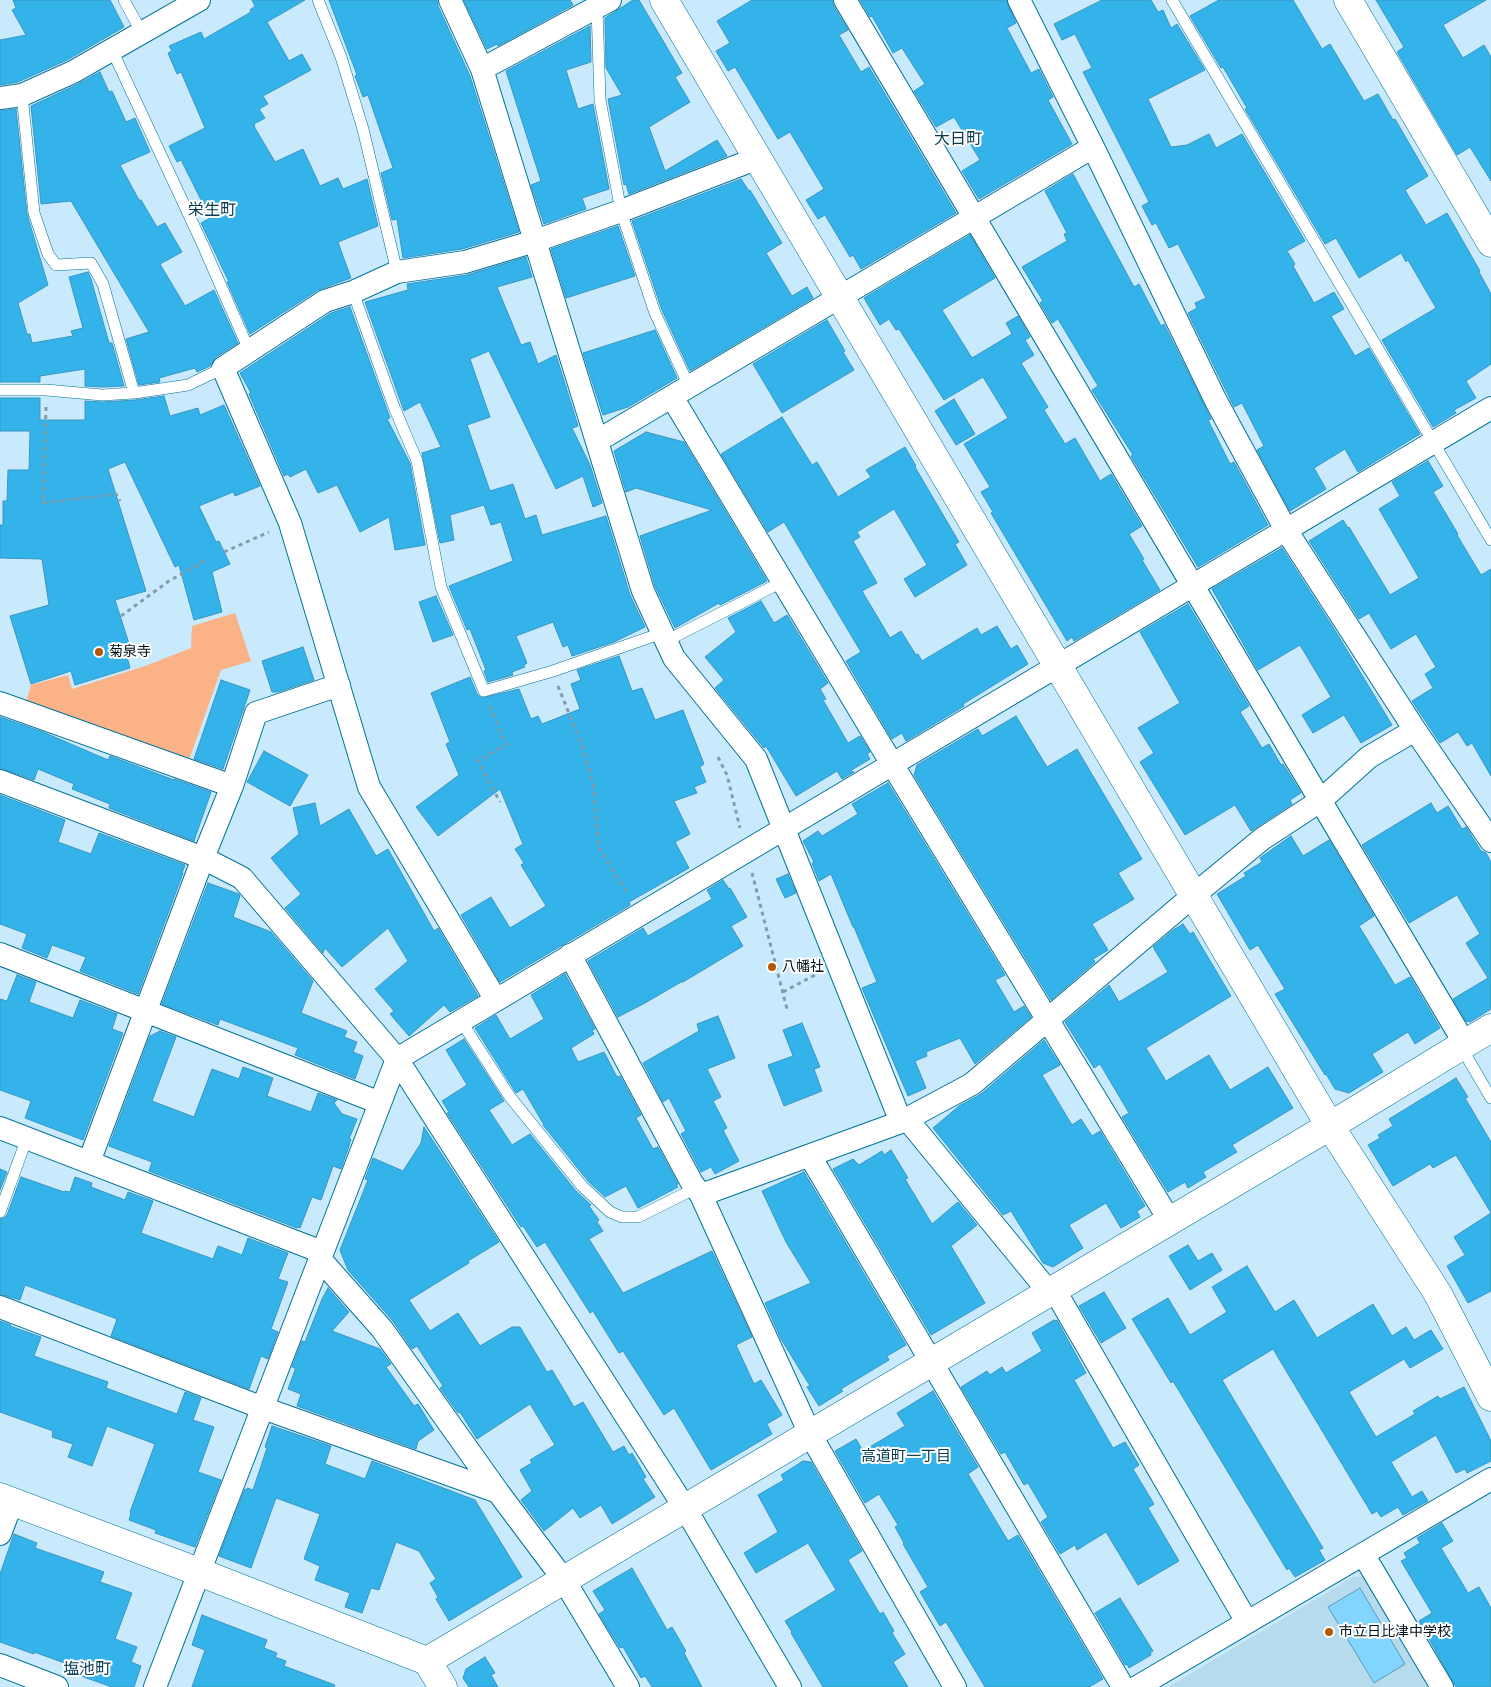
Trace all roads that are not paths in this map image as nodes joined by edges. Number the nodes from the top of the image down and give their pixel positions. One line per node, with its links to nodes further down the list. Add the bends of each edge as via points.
1 (124, 0): 11 (lane)
2 (199, 0): 11 (street)
3 (318, 0): 22 (lane, via 341,57 363,129)
4 (450, 0): 13 (street)
5 (664, 0): 17 (street)
6 (845, 0): 19 (street)
7 (1019, 0): 16 (street)
8 (1172, 0): 32 (lane)
9 (1348, 0): 21 (street)
10 (603, 4): 13 (street); 18 (lane, via 600,100)
11 (142, 33): 12 (street)
12 (112, 50): 14 (street, via 73,72); 25 (lane)
13 (482, 69): 20 (street)
14 (22, 94): 15 (street); 29 (lane, via 34,213 48,254 56,265 91,263 103,284)
15 (0, 98)
16 (1093, 147): 19 (street); 33 (street, via 1216,401)
17 (758, 158): 18 (street); 24 (street)
18 (621, 211): 20 (street); 28 (lane)
19 (973, 218): 24 (street); 36 (street)
20 (535, 241): 22 (street, via 465,262); 31 (street)
21 (1491, 244)
22 (396, 272): 23 (street)
23 (353, 292): 25 (street, via 325,301); 37 (lane, via 417,461 441,587 484,691)
24 (840, 297): 28 (street); 38 (street)
25 (249, 350): 26 (street)
26 (223, 368): 29 (lane, via 188,385); 39 (street, via 290,522)
27 (0, 390): 29 (lane, via 102,395)
28 (681, 392): 31 (street); 35 (street)
29 (134, 393)
30 (1491, 408): 32 (street)
31 (597, 441): 37 (street, via 643,591)
32 (1433, 442): 33 (street); 34 (lane)
33 (1286, 530): 36 (street); 41 (street)
34 (1491, 540)
35 (782, 582): 37 (lane); 42 (street)
36 (1192, 586): 38 (street); 45 (street)
37 (664, 637): 46 (street, via 674,658 756,759)
38 (1058, 667): 42 (street); 49 (street)
39 (339, 685): 44 (street, via 256,713); 52 (street, via 369,788)
40 (0, 703): 44 (street)
41 (1415, 730): 45 (street, via 1369,757); 47 (street)
42 (892, 764): 46 (street); 54 (street)
43 (0, 781): 48 (street)
44 (232, 786): 48 (street)
45 (1320, 800): 49 (street, via 1262,839); 57 (street)
46 (784, 828): 51 (street); 61 (street)
47 (1491, 840)
48 (203, 858): 53 (street); 58 (street, via 242,878)
49 (1194, 895): 54 (street); 62 (street)
50 (0, 954): 53 (street)
51 (570, 955): 52 (street); 67 (street)
52 (496, 1000): 55 (street)
53 (145, 1011): 60 (street); 66 (street)
54 (1047, 1020): 61 (street, via 972,1084); 69 (street)
55 (461, 1021): 58 (street); 67 (lane, via 510,1097 582,1186 610,1212 622,1217 638,1217)
56 (1491, 1028): 57 (street)
57 (1463, 1045): 59 (lane); 62 (street)
58 (397, 1059): 60 (street); 80 (street)
59 (1491, 1098)
60 (380, 1103): 70 (street)
61 (904, 1121): 65 (street); 71 (street)
62 (1330, 1126): 69 (street); 74 (street, via 1438,1294)
63 (0, 1128): 64 (street)
64 (27, 1138): 66 (street); 68 (lane)
65 (810, 1156): 67 (street); 73 (street)
66 (89, 1162): 70 (street)
67 (698, 1192): 76 (street)
68 (0, 1212)
69 (1170, 1221): 71 (street)
70 (321, 1256): 75 (street); 78 (street, via 382,1329)
71 (1052, 1291): 73 (street); 85 (street)
72 (0, 1307): 75 (street)
73 (932, 1362): 76 (street); 94 (street)
74 (1491, 1397)
75 (263, 1408): 78 (street); 83 (street)
76 (810, 1434): 80 (street); 93 (street)
77 (1491, 1479): 82 (street)
78 (498, 1492): 84 (street)
79 (6, 1499): 81 (street); 83 (street)
80 (685, 1508): 84 (street); 92 (street)
81 (0, 1534)
82 (1363, 1554): 85 (street); 96 (street)
83 (199, 1572): 86 (street); 89 (street)
84 (564, 1580): 86 (street); 91 (street)
85 (1247, 1622): 95 (street)
86 (427, 1661): 90 (street)
87 (0, 1665): 88 (street)
88 (57, 1687)
89 (155, 1687)
90 (443, 1687)
91 (628, 1687)
92 (790, 1687)
93 (955, 1687)
94 (1123, 1687)
95 (1137, 1687)
96 (1442, 1687)

